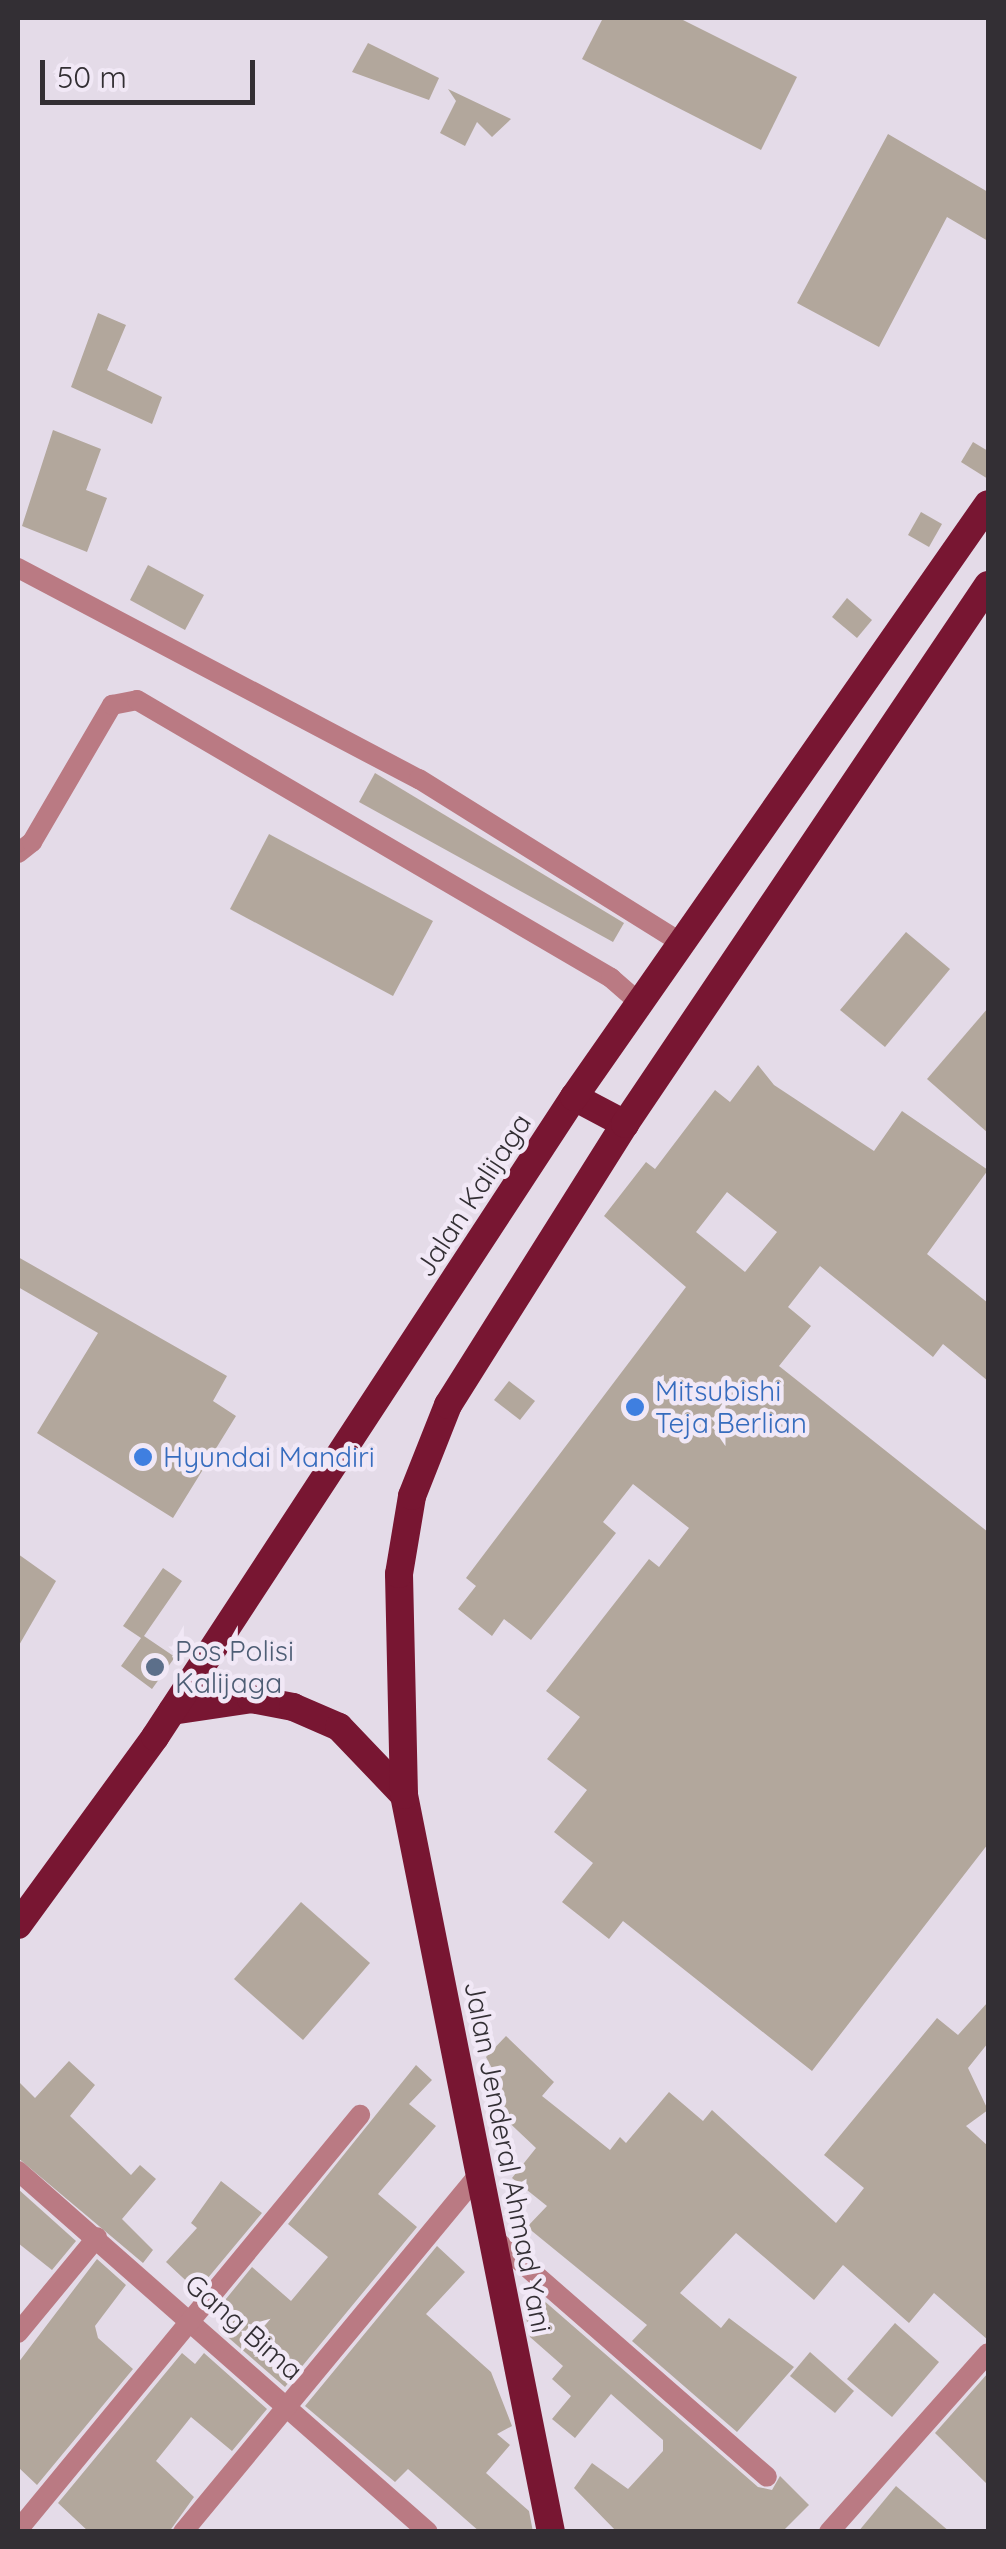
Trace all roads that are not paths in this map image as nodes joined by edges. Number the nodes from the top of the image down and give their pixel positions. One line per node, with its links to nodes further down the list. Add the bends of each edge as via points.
1 (988, 504): 5 (highway, Jalan Kalijaga)
2 (18, 568): 5 (street, via 419,780)
3 (988, 585): 8 (highway)
4 (18, 854): 6 (street, via 32,842 112,705 137,700 611,978)
5 (683, 944): 6 (highway, Jalan Kalijaga)
6 (640, 1003): 7 (highway, Jalan Kalijaga)
7 (574, 1097): 8 (highway); 9 (highway, Jalan Kalijaga)
8 (626, 1124): 10 (highway, via 448,1405 412,1496 399,1574)
9 (172, 1711): 10 (highway, via 251,1699 293,1706 340,1727); 11 (highway, Jalan Kalijaga)
10 (404, 1795): 14 (highway, Jalan Jenderal Ahmad Yani)
11 (18, 1924)
12 (360, 2116): 17 (street)
13 (18, 2172): 16 (street, Gang Bima)
14 (479, 2174): 15 (highway, Jalan Jenderal Ahmad Yani); 20 (street)
15 (489, 2235): 21 (street); 25 (highway, Jalan Jenderal Ahmad Yani)
16 (97, 2237): 17 (street, Gang Bima); 18 (street)
17 (196, 2321): 20 (street, Gang Bima); 22 (street)
18 (18, 2334)
19 (988, 2353): 26 (street)
20 (294, 2406): 23 (street); 24 (street, Gang Bima)
21 (766, 2477)
22 (18, 2530)
23 (182, 2532)
24 (428, 2532)
25 (551, 2532)
26 (829, 2532)

